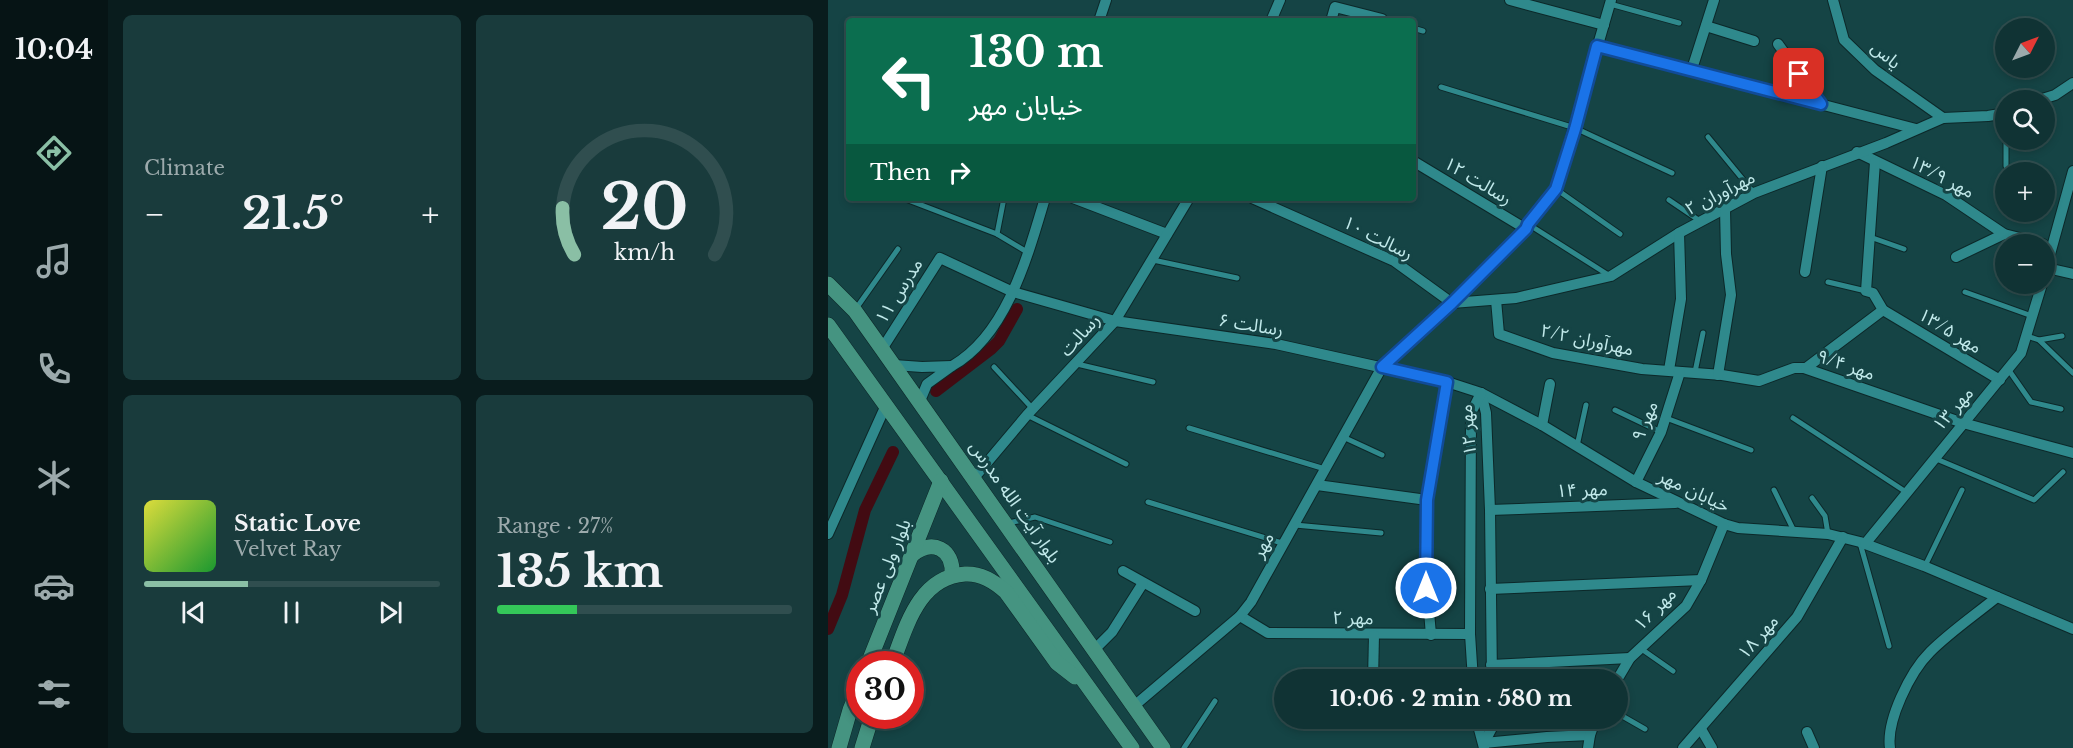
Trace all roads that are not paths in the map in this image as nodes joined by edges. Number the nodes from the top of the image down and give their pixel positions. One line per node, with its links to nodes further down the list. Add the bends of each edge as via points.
1 (1106, 0): 7 (street)
2 (1280, 0): 8 (street)
3 (1510, 0): 12 (street)
4 (1714, 0): 13 (street)
5 (1833, 0): 25 (street, یاس, via 1844,40 1875,70)
6 (1611, 2): 11 (lane); 12 (street)
7 (1100, 18)
8 (1272, 18)
9 (1332, 18): 10 (street, via 1335,7)
10 (1376, 18)
11 (1679, 23)
12 (1604, 25): 18 (street)
13 (1706, 26): 16 (street); 19 (street)
14 (1416, 29): 15 (lane)
15 (1424, 31)
16 (1754, 40)
17 (1778, 44): 23 (street)
18 (1597, 46): 19 (street); 26 (street)
19 (1692, 69): 23 (street)
20 (2073, 84): 22 (street)
21 (1441, 87): 26 (lane)
22 (2055, 95)
23 (1821, 104): 27 (street)
24 (1995, 115): 25 (street, مهرآوران ۲)
25 (1943, 118): 27 (street, مهرآوران ۲)
26 (1575, 129): 34 (lane); 35 (street)
27 (1916, 129): 29 (street, مهرآوران ۲)
28 (1708, 137): 36 (lane)
29 (1857, 152): 30 (street, مهر ۱۳/۹); 32 (street, مهرآوران ۲)
30 (1875, 162): 51 (street, مهر ۱۳/۹, via 1946,195); 53 (street)
31 (1416, 163): 46 (street, رسالت ۱۲)
32 (1822, 166): 36 (street, مهرآوران ۲); 60 (street)
33 (2073, 171): 52 (street)
34 (1672, 173)
35 (1556, 189): 46 (street, مهر); 50 (lane)
36 (1754, 193): 44 (street, مهرآوران ۲)
37 (1669, 200): 45 (lane)
38 (911, 201): 48 (lane)
39 (1003, 201): 48 (lane)
40 (1044, 201): 57 (street)
41 (1081, 201): 49 (street)
42 (1187, 201): 49 (street, رسالت)
43 (1259, 201): 72 (street, رسالت ۱۰, via 1394,261)
44 (1725, 209): 45 (street, مهرآوران ۲); 93 (street, via 1731,295)
45 (1700, 222): 47 (street, مهرآوران ۲)
46 (1527, 226): 63 (lane); 72 (street, مهر)
47 (1679, 232): 63 (street, مهرآوران ۲); 90 (street, مهر ۹, via 1681,298)
48 (997, 234): 57 (lane)
49 (1167, 234): 59 (street, رسالت)
50 (1620, 234)
51 (2004, 234)
52 (2051, 234)
53 (1869, 237): 56 (lane); 67 (street)
54 (1995, 238): 58 (street)
55 (897, 249): 74 (lane)
56 (1904, 249)
57 (1029, 254): 68 (street)
58 (1956, 257)
59 (1153, 260): 64 (lane); 76 (street, رسالت)
60 (1805, 272)
61 (2055, 273): 62 (street)
62 (2073, 274)
63 (1611, 276): 71 (street, مهرآوران ۲)
64 (1237, 278)
65 (1828, 282): 67 (lane)
66 (828, 284): 74 (main road, بلوار آیت الله مدرس)
67 (1866, 291): 73 (street, مهر ۱۳/۵, via 1873,293)
68 (1012, 292): 76 (street, رسالت ۶); 82 (street, مدرس ۱۱, via 940,258); 85 (street, via 987,336 966,358)
69 (1965, 292): 75 (lane)
70 (2039, 294): 75 (street, مهر ۱۳)
71 (1496, 300): 72 (street, مهرآوران ۲); 90 (street, مهرآوران ۲/۲, via 1498,334 1553,352)
72 (1452, 303): 87 (street, مهر)
73 (1883, 310): 88 (street); 94 (street, مهر ۱۳/۵)
74 (855, 311): 82 (main road, بلوار آیت الله مدرس)
75 (2032, 316): 79 (street, مهر ۱۳)
76 (1115, 321): 83 (street, رسالت); 87 (street, رسالت ۶, via 1276,344)
77 (828, 325): 100 (main road)
78 (1702, 333): 91 (lane)
79 (2027, 336): 81 (lane); 89 (street, مهر ۱۳, via 2021,353)
80 (2061, 336): 81 (lane)
81 (2039, 340): 92 (lane)
82 (882, 349): 84 (main road, بلوار آیت الله مدرس)
83 (1077, 364): 95 (lane); 104 (street, رسالت)
84 (894, 365): 85 (street); 99 (main road, بلوار آیت الله مدرس)
85 (952, 366): 99 (street, via 927,384)
86 (994, 367): 104 (lane)
87 (1382, 367): 96 (street, خیابان مهر); 111 (street, مهر)
88 (1806, 368): 93 (street, مهر ۹/۴, via 1794,368 1759,381); 107 (street, مهر ۹/۴)
89 (2008, 369): 94 (street, مهر ۱۳); 102 (lane, via 2031,402)
90 (1674, 371): 91 (street, مهر ۹/۴); 105 (street, مهر ۹)
91 (1695, 372): 93 (street, مهر ۹/۴)
92 (2073, 373)
93 (1718, 375)
94 (2000, 380): 107 (street, مهر ۱۳)
95 (1154, 382)
96 (1447, 382): 98 (street, خیابان مهر); 128 (street)
97 (1550, 384): 108 (street)
98 (1481, 393): 108 (street, خیابان مهر); 131 (street, مهر ۱۲, via 1486,413); 155 (street, مهر ۱۲, via 1471,413)
99 (920, 401): 120 (main road, بلوار آیت الله مدرس)
100 (886, 405): 121 (main road); 132 (street)
101 (1586, 405): 112 (lane)
102 (2061, 408)
103 (1615, 410): 110 (lane)
104 (1030, 412): 117 (lane); 120 (street, رسالت)
105 (1666, 418): 110 (street, مهر ۹); 113 (lane)
106 (1793, 418): 126 (lane)
107 (1963, 423): 114 (street, مهر ۹/۴); 116 (street, مهر ۱۳)
108 (1542, 425): 112 (street, خیابان مهر)
109 (1189, 428): 118 (lane)
110 (1661, 432): 122 (street, مهر ۹)
111 (1343, 437): 115 (lane); 118 (street, مهر)
112 (1577, 446): 122 (street, خیابان مهر)
113 (1751, 450)
114 (2073, 453)
115 (1382, 455)
116 (1934, 458): 119 (lane, via 2034,500); 126 (street, مهر ۱۳)
117 (1126, 464)
118 (1326, 469): 123 (street, مهر)
119 (2062, 472)
120 (974, 478): 133 (main road, بلوار آیت الله مدرس)
121 (941, 481): 144 (main road, بلوار ولی عصر); 152 (main road)
122 (1636, 482): 130 (street, خیابان مهر)
123 (1317, 485): 128 (street); 135 (street, مهر)
124 (1774, 490): 136 (lane)
125 (1962, 490): 145 (lane)
126 (1906, 492): 143 (street, مهر ۱۳)
127 (1812, 498): 139 (lane, via 1826,516)
128 (1427, 500): 161 (street, via 1426,588)
129 (1148, 502): 142 (lane)
130 (1676, 502): 131 (street, مهر ۱۴); 134 (street, خیابان مهر)
131 (1490, 510): 151 (street, مهر ۱۲)
132 (832, 514): 138 (street)
133 (1006, 524): 141 (lane, via 1035,517); 147 (main road, بلوار آیت الله مدرس)
134 (1724, 524): 136 (street, خیابان مهر); 149 (street, مهر ۱۶)
135 (1293, 525): 137 (lane); 142 (street, مهر)
136 (1794, 531): 139 (street, خیابان مهر)
137 (1381, 533)
138 (828, 534)
139 (1828, 534): 140 (street, خیابان مهر)
140 (1843, 537): 143 (street, خیابان مهر); 184 (street, مهر ۱۸, via 1797,617)
141 (1110, 542)
142 (1282, 543): 157 (street, مهر)
143 (1862, 543): 145 (street, خیابان مهر); 162 (lane)
144 (912, 555): 148 (main road, via 925,547 940,549 951,560); 165 (main road, بلوار ولی عصر)
145 (1924, 567): 153 (street, خیابان مهر)
146 (1122, 571): 150 (street)
147 (1042, 574): 152 (main road); 164 (main road, بلوار آیت الله مدرس)
148 (952, 575): 166 (main road, via 927,590 918,602); 174 (main road, via 970,574 995,582 1057,663)
149 (1701, 580): 151 (street); 163 (street, مهر ۱۶, via 1686,606)
150 (1143, 583): 154 (street); 164 (street, via 1112,632)
151 (1490, 589): 156 (street, مهر ۱۲)
152 (1020, 591): 174 (main road)
153 (1997, 597): 158 (street, خیابان مهر); 197 (street, via 1928,653 1900,697 1888,738)
154 (1195, 611)
155 (1470, 611): 156 (street); 160 (street, مهر ۱۲)
156 (1491, 611): 168 (street, مهر ۱۲)
157 (1240, 616): 159 (street, مهر ۲, via 1268,633); 176 (street, مهر)
158 (2073, 629)
159 (1374, 634): 161 (street, مهر ۲); 169 (street)
160 (1470, 634): 161 (street, مهر ۲); 170 (street, مهر ۱۲)
161 (1431, 635)
162 (1888, 646)
163 (1640, 648): 167 (street, مهر ۱۶); 173 (lane)
164 (1094, 650): 176 (main road, بلوار آیت الله مدرس)
165 (873, 651)
166 (897, 651)
167 (1630, 658): 168 (street); 172 (street, مهر ۱۶)
168 (1491, 665): 171 (street, مهر ۱۲)
169 (1373, 669)
170 (1472, 669)
171 (1491, 669)
172 (1624, 669)
173 (1673, 671)
174 (1091, 690): 190 (main road)
175 (1215, 701): 192 (lane)
176 (1134, 706): 191 (main road, بلوار آیت الله مدرس)
177 (1628, 719): 183 (lane)
178 (846, 724): 188 (main road)
179 (868, 729): 189 (main road)
180 (1478, 729): 187 (street)
181 (1492, 729): 187 (street)
182 (1592, 729): 186 (street)
183 (1645, 729)
184 (1701, 729): 194 (street, مهر ۱۸); 195 (street)
185 (1807, 732): 196 (street)
186 (1590, 735): 187 (street, via 1547,736); 193 (street)
187 (1484, 746)
188 (839, 748)
189 (862, 748)
190 (1132, 748)
191 (1163, 748)
192 (1185, 748)
193 (1588, 748)
194 (1683, 748)
195 (1712, 748)
196 (1814, 748)
197 (1890, 748)

